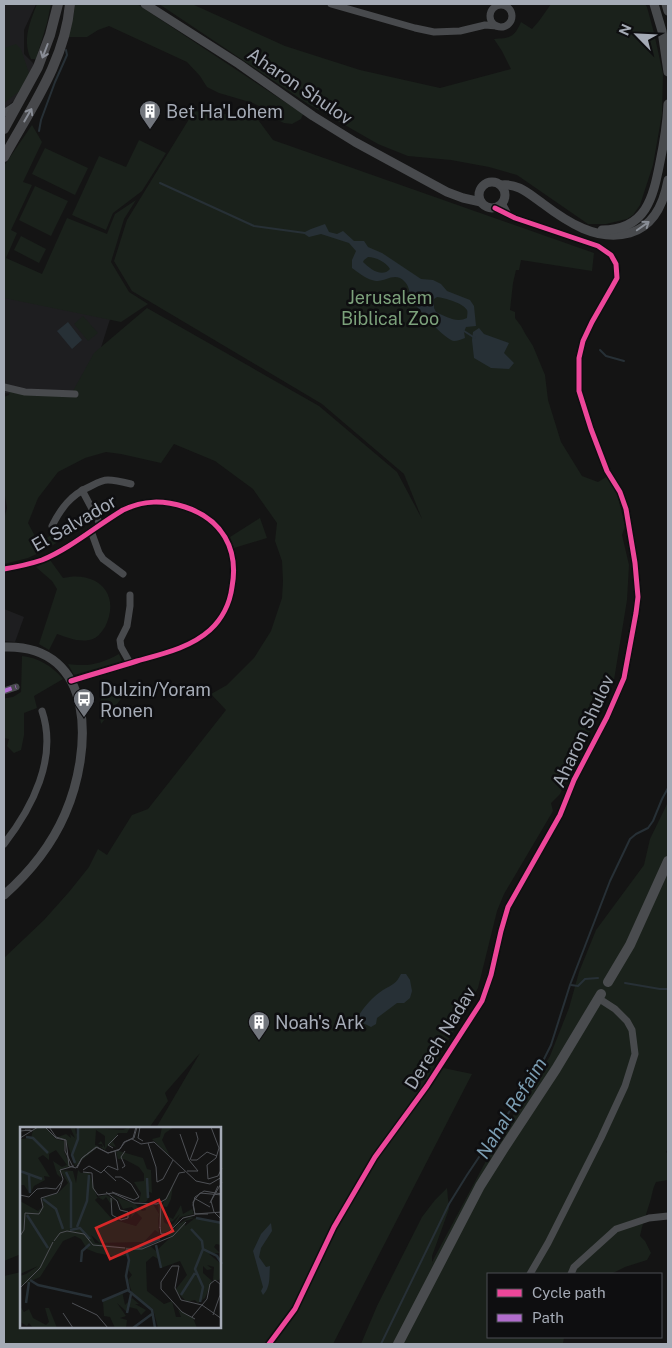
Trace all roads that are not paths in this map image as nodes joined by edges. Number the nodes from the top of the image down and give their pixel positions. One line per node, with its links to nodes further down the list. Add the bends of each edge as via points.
1 (58, 4): 15 (main road, one-way to 15, via 38,67)
2 (70, 4): 19 (main road, one-way to 2, via 53,68 65,34)
3 (145, 4): 22 (street, Aharon Shulov, via 313,116)
4 (331, 4): 12 (street, via 428,31 454,32)
5 (514, 4): 11 (street)
6 (654, 4): 14 (street)
7 (666, 4): 9 (street)
8 (506, 5): 10 (street, via 496,7); 11 (street)
9 (668, 11)
10 (491, 14): 12 (street); 13 (street, via 491,20)
11 (512, 16): 13 (street, via 508,25)
12 (480, 26): 13 (street)
13 (497, 26)
14 (668, 72)
15 (20, 101): 17 (street); 18 (main road)
16 (668, 104): 28 (street, via 666,135 655,189 646,209 624,227 605,230)
17 (4, 113)
18 (4, 129)
19 (4, 157)
20 (668, 180): 28 (street, one-way to 20, via 597,234 613,235 640,230 662,204)
21 (501, 184): 23 (street, via 488,182); 24 (street, via 514,185); 25 (street)
22 (440, 188): 23 (street, Aharon Shulov, via 461,195); 26 (street, Aharon Shulov)
23 (480, 191): 26 (street)
24 (528, 193): 25 (street, via 517,189); 28 (street)
25 (506, 194): 27 (street)
26 (481, 202): 27 (street, via 487,207)
27 (498, 206): 45 (street, Aharon Shulov, via 515,218 598,246 611,255 616,264 617,278 583,341 579,358 579,390 607,471 626,509 638,597 624,678)
28 (582, 228)
29 (4, 388): 30 (street)
30 (74, 394)
31 (131, 484): 32 (street, via 108,480)
32 (82, 490): 33 (street); 34 (street, via 64,505)
33 (100, 524): 35 (street, El Salvador); 40 (street, El Salvador, via 134,505 155,501 177,504 203,515 219,527 232,552 234,571 230,599 210,630 175,650)
34 (52, 526)
35 (91, 531): 36 (street, El Salvador, via 42,560); 37 (street, via 99,553)
36 (4, 569)
37 (123, 574)
38 (130, 595): 40 (street, via 127,626 120,640)
39 (4, 647): 41 (street, via 42,653 62,667)
40 (130, 663): 41 (street, El Salvador)
41 (71, 681): 48 (street, via 78,697 83,726 75,785 66,813 50,841)
42 (16, 687): 43 (street)
43 (4, 691)
44 (42, 711): 46 (street, via 47,736 45,761 31,801)
45 (551, 831): 54 (street, Derech Nadav, via 508,907 482,1001 428,1086 375,1157 324,1246 295,1309)
46 (4, 844)
47 (668, 861): 49 (main road, via 630,945)
48 (4, 895)
49 (608, 982)
50 (599, 996): 52 (street, via 627,1021 632,1030 635,1054 625,1086); 55 (main road, via 480,1186)
51 (668, 1216): 53 (street, via 649,1218 616,1229 574,1266)
52 (531, 1273)
53 (571, 1273)
54 (269, 1344)
55 (398, 1344)

